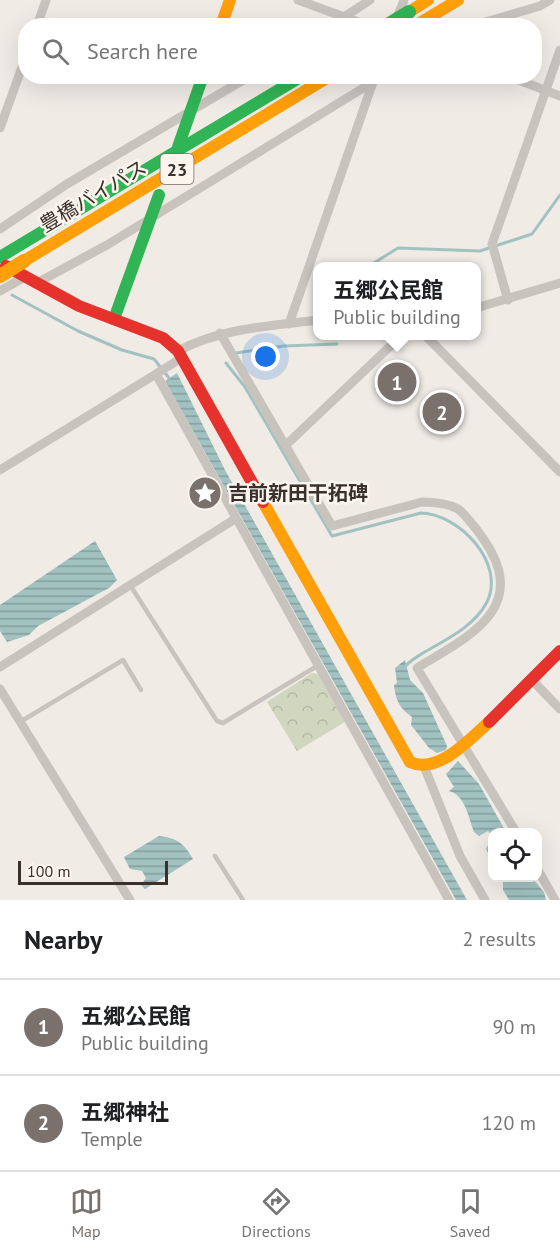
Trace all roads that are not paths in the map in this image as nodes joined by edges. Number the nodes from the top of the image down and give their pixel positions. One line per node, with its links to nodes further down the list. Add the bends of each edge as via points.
1 (46, 0): 10 (street)
2 (230, 0): 11 (main road)
3 (298, 0): 9 (street)
4 (370, 0): 9 (street)
5 (428, 0): 8 (main road)
6 (458, 0): 13 (main road)
7 (550, 0): 14 (street)
8 (406, 6): 12 (main road, bridge)
9 (344, 17)
10 (40, 18)
11 (224, 18)
12 (394, 18)
13 (427, 18)
14 (499, 18)
15 (560, 50): 24 (street)
16 (18, 78): 27 (street)
17 (200, 84): 26 (main road)
18 (237, 84): 26 (street)
19 (289, 84): 32 (main road, 豊橋バイパス / 23)
20 (317, 84): 34 (main road, 豊橋バイパス / 23, bridge)
21 (366, 84): 30 (street)
22 (372, 84): 42 (street)
23 (528, 84): 24 (street)
24 (545, 91): 25 (street); 38 (street, via 493,247)
25 (560, 96)
26 (189, 114): 28 (main road); 31 (street, via 67,184)
27 (0, 128)
28 (178, 147)
29 (159, 195): 30 (main road)
30 (150, 218): 35 (street); 40 (main road)
31 (0, 229)
32 (0, 257)
33 (0, 262): 35 (main road)
34 (0, 276)
35 (29, 281): 37 (street); 40 (main road)
36 (560, 283): 38 (street)
37 (0, 291)
38 (508, 300): 39 (street)
39 (481, 307)
40 (114, 319): 46 (main road, via 163,338)
41 (313, 321): 42 (street)
42 (290, 324): 43 (street)
43 (220, 333): 46 (street, via 201,339); 48 (street)
44 (397, 340): 48 (street)
45 (430, 340): 50 (street)
46 (181, 354): 47 (street); 62 (main road, via 403,753 410,762)
47 (157, 373): 49 (street); 51 (street)
48 (286, 445): 61 (street, via 332,526 434,502 458,509 492,551 502,581 491,613 470,633 417,668)
49 (0, 470)
50 (560, 472)
51 (235, 519): 52 (street); 54 (street)
52 (130, 585): 54 (lane, via 217,721 223,723); 55 (street)
53 (560, 651): 56 (main road)
54 (317, 666): 68 (street)
55 (0, 668)
56 (531, 679): 59 (street); 61 (main road)
57 (0, 689): 60 (street)
58 (141, 690): 60 (lane, via 123,660)
59 (560, 709)
60 (20, 722): 66 (street)
61 (464, 744): 62 (main road); 63 (street)
62 (431, 763): 69 (street, via 460,856)
63 (514, 828)
64 (215, 856): 67 (lane)
65 (542, 878): 70 (street)
66 (130, 900)
67 (243, 900)
68 (449, 900)
69 (485, 900)
70 (555, 900)

